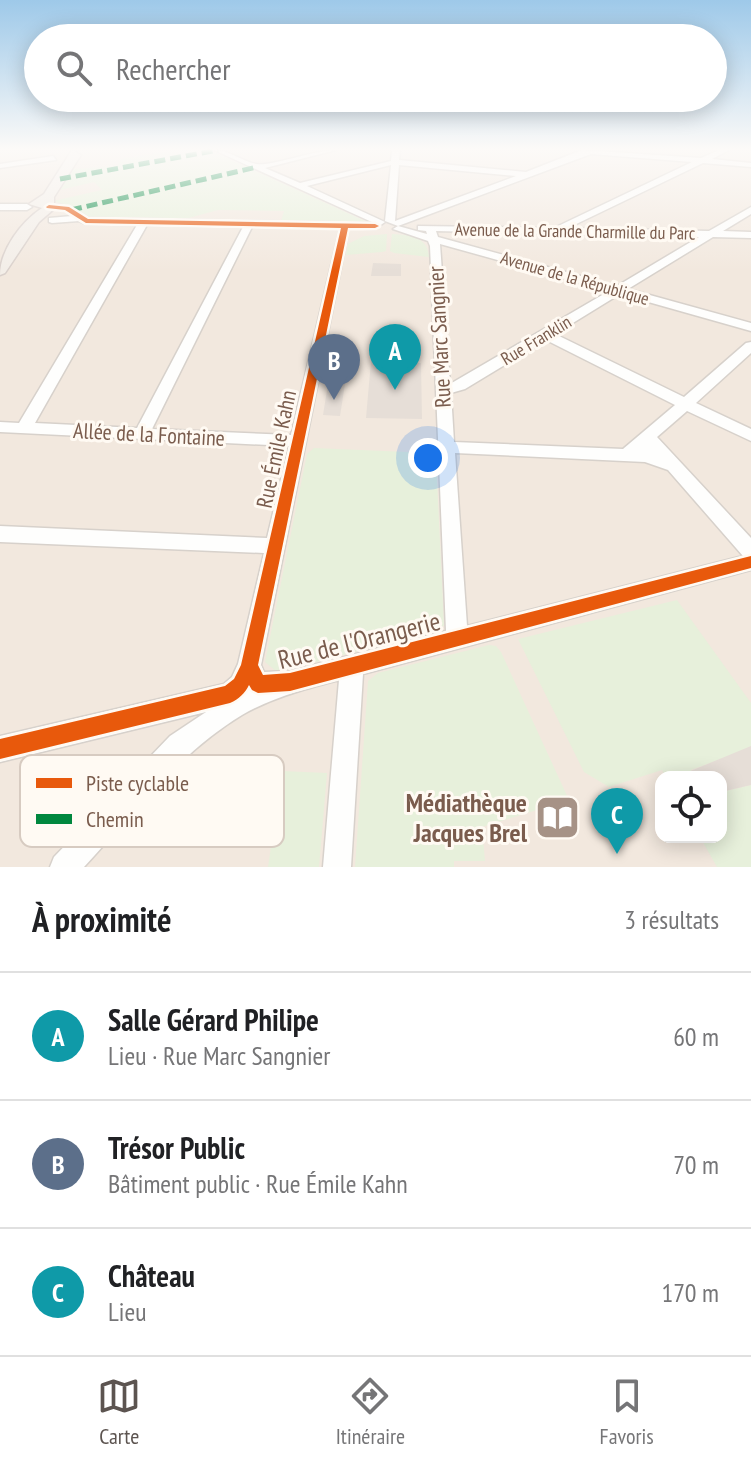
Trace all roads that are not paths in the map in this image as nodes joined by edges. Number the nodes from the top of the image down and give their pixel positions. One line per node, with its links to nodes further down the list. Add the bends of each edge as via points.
1 (52, 190): 7 (main road)
2 (309, 190): 12 (street, Avenue de la République)
3 (392, 190): 12 (street)
4 (485, 190): 12 (street)
5 (636, 190): 13 (street)
6 (0, 207): 7 (street)
7 (39, 210): 9 (street); 10 (street, via 67,208 78,218); 18 (main road)
8 (751, 210): 16 (street, Rue Franklin)
9 (0, 218)
10 (144, 222): 11 (street); 26 (street)
11 (249, 224): 15 (street); 27 (street)
12 (388, 225): 14 (street, Avenue de la République); 15 (street); 15 (street)
13 (558, 230): 14 (street, Avenue de la Grande Charmille du Parc); 16 (street, Avenue de la Grande Charmille du Parc)
14 (432, 233): 19 (street, Avenue de la République); 23 (street, Rue Marc Sangnier)
15 (343, 234): 30 (street, Rue Émile Kahn)
16 (712, 234): 17 (street, Avenue de la Grande Charmille du Parc); 19 (street, Rue Franklin)
17 (751, 235)
18 (0, 270)
19 (619, 290): 20 (street, Avenue de la République); 21 (street, Rue Franklin)
20 (751, 327)
21 (546, 335): 23 (street, Rue Franklin, via 460,386); 24 (street)
22 (751, 346): 24 (street)
23 (442, 391): 31 (street, Rue Marc Sangnier)
24 (685, 403): 28 (street); 29 (street)
25 (0, 427): 26 (street, Allée de la Fontaine)
26 (24, 428): 27 (street, Allée de la Fontaine)
27 (142, 433): 30 (street, Allée de la Fontaine)
28 (647, 436): 32 (street); 33 (street)
29 (751, 436)
30 (298, 441): 35 (street, Rue Émile Kahn)
31 (445, 447): 32 (street); 38 (street, Rue Marc Sangnier)
32 (627, 455): 33 (street, via 656,457)
33 (674, 466): 36 (street)
34 (0, 534): 35 (street)
35 (275, 546): 39 (street, Rue Émile Kahn)
36 (751, 551)
37 (751, 562): 38 (street, Rue de l'Orangerie)
38 (457, 639): 40 (street, Rue de l'Orangerie)
39 (249, 666): 41 (street, Rue de l'Orangerie, via 258,684); 42 (street, Rue de l'Orangerie, via 235,690)
40 (352, 666): 41 (street, Rue de l'Orangerie); 47 (street)
41 (290, 682): 42 (street, via 235,706)
42 (204, 712): 43 (street, Rue de l'Orangerie); 44 (street)
43 (0, 749)
44 (167, 755)
45 (83, 847): 46 (street)
46 (64, 867)
47 (337, 867)

